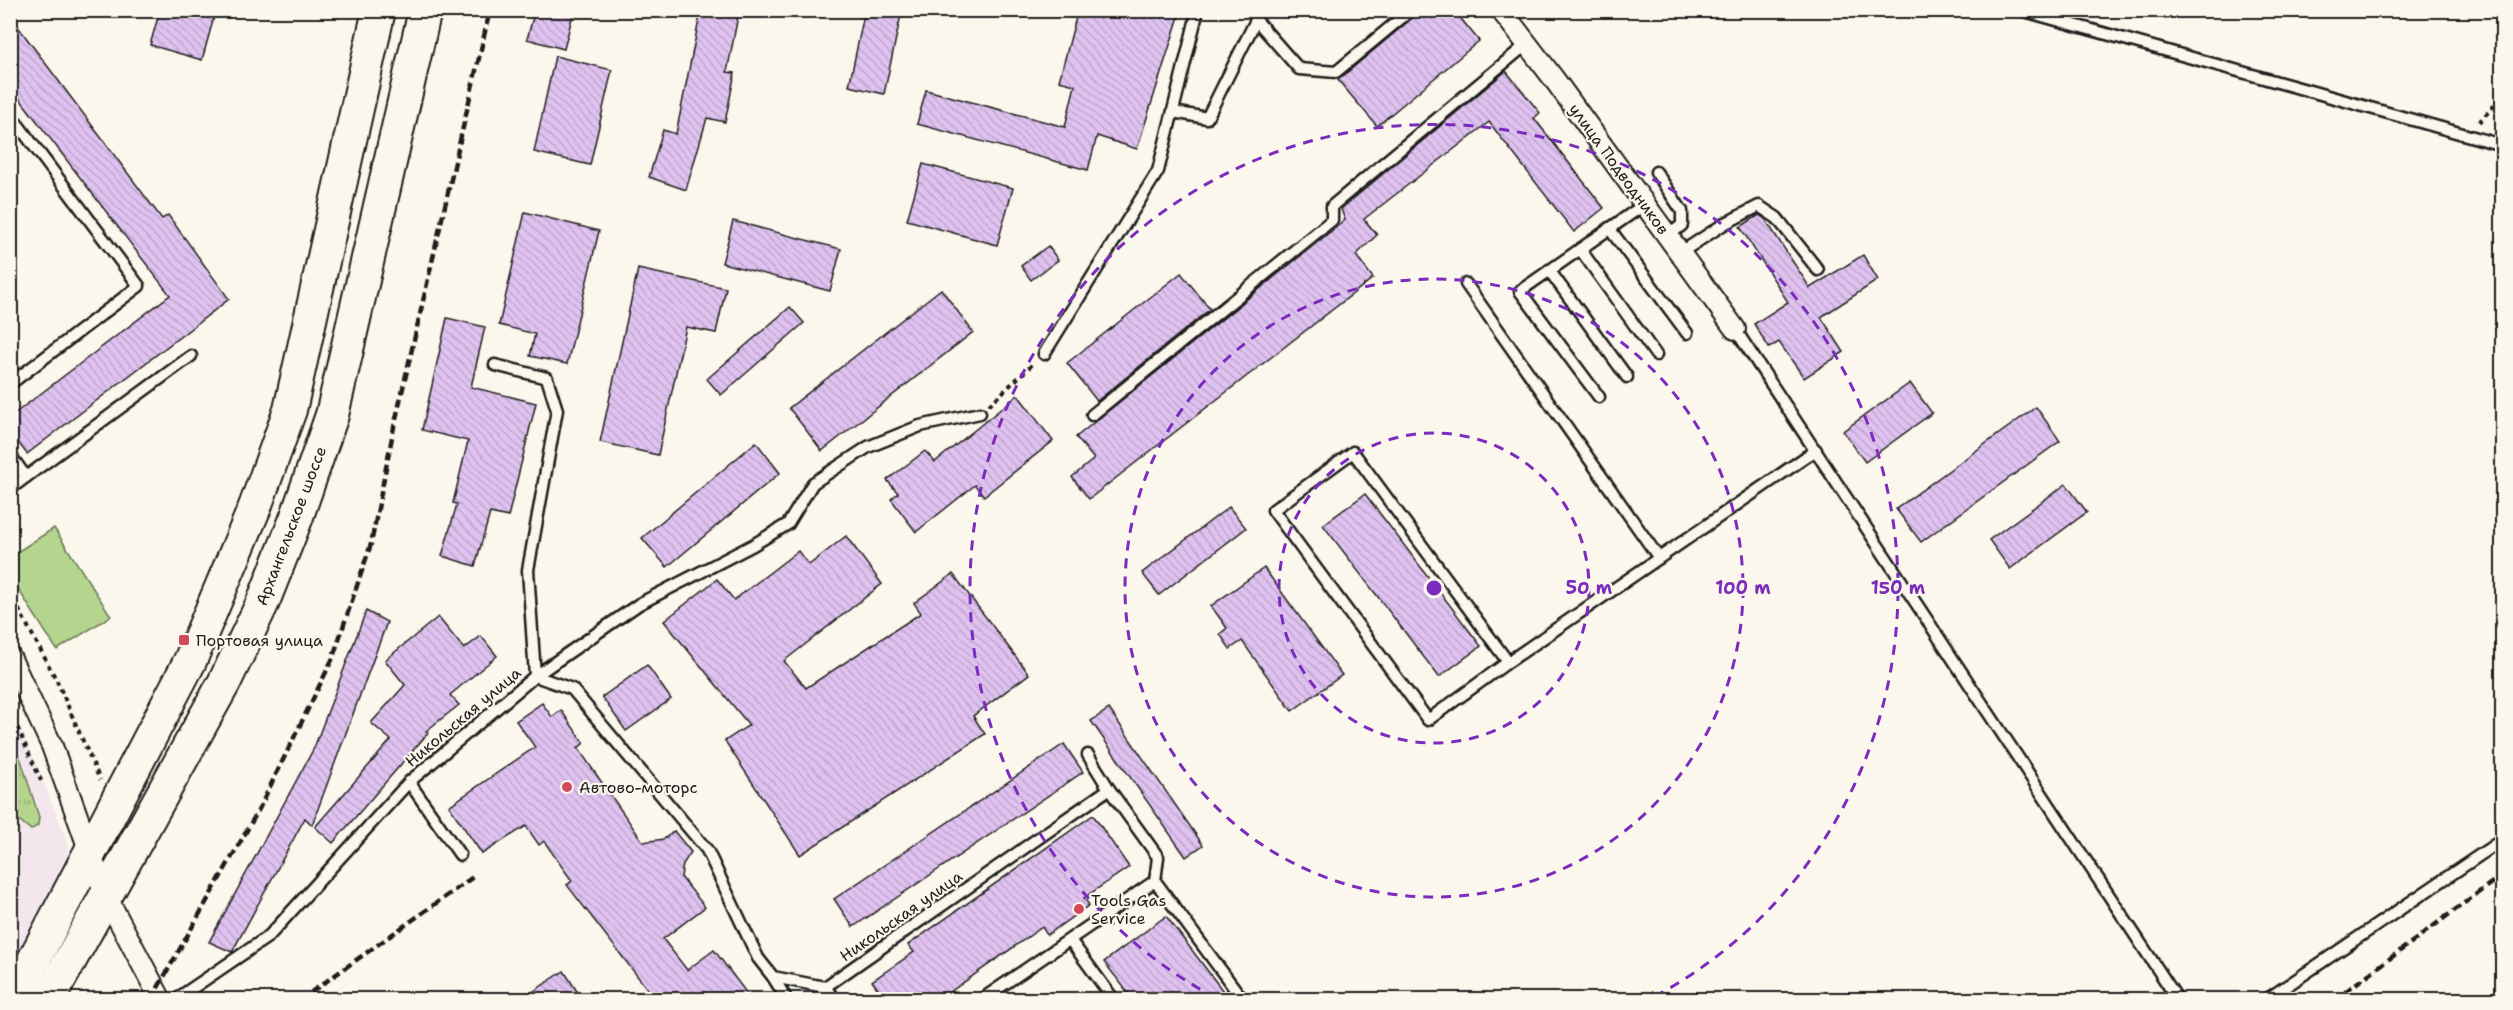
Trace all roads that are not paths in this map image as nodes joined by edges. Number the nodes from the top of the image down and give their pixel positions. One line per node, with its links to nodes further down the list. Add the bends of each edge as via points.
1 (379, 10): 44 (main road, via 290,410 255,507 190,661)
2 (425, 10): 47 (main road, Архангельское шоссе, via 332,415 296,519 263,602 224,683)
3 (1198, 10): 9 (lane)
4 (1411, 10): 7 (lane, via 1336,72 1299,69)
5 (1501, 10): 8 (street, улица Подводников)
6 (2020, 10): 11 (lane)
7 (1255, 15): 9 (lane, via 1207,118)
8 (1527, 44): 13 (street, улица Подводников); 31 (lane, via 1332,206 1332,220)
9 (1173, 112): 23 (lane, via 1158,171)
10 (10, 114): 28 (lane, via 139,286)
11 (2502, 145)
12 (1656, 172): 15 (lane, via 1682,211 1682,225)
13 (1645, 204): 14 (lane); 15 (street, улица Подводников)
14 (1609, 228): 16 (lane); 22 (lane)
15 (1668, 236): 17 (street, улица Подводников)
16 (1580, 249): 18 (lane); 24 (lane)
17 (1680, 253): 19 (lane, via 1758,206 1777,218); 21 (street, улица Подводников)
18 (1549, 270): 27 (lane); 29 (lane, via 1520,291)
19 (1818, 270)
20 (1466, 284): 36 (lane)
21 (1735, 329): 32 (lane)
22 (1687, 333)
23 (1044, 354)
24 (1656, 355)
25 (191, 356): 34 (lane)
26 (495, 365): 39 (lane, via 547,378 557,410 528,570)
27 (1627, 377)
28 (10, 384)
29 (1599, 398)
30 (980, 413): 39 (lane, via 920,426 868,447 813,483 788,524 639,604)
31 (1092, 415)
32 (1816, 450): 36 (lane); 60 (lane)
33 (10, 455): 34 (lane)
34 (26, 477): 35 (lane)
35 (10, 489)
36 (1659, 558): 38 (lane)
37 (10, 657): 44 (street, via 52,746)
38 (1508, 662): 38 (lane, via 1353,452 1273,510 1428,720)
39 (535, 676): 41 (lane, Никольская улица); 49 (lane, Никольская улица, via 572,689 707,850 758,958)
40 (1088, 755): 42 (lane)
41 (409, 782): 45 (lane); 54 (lane, Никольская улица, via 269,936)
42 (1108, 789): 46 (lane, via 1158,857); 50 (lane, Никольская улица)
43 (2502, 840): 61 (lane)
44 (90, 855): 47 (street); 51 (main road)
45 (460, 855)
46 (1155, 881): 48 (lane); 59 (lane)
47 (105, 894): 52 (main road, Архангельское шоссе); 53 (street)
48 (1070, 940): 57 (lane); 58 (lane)
49 (773, 977): 50 (lane); 55 (lane, Никольская улица)
50 (825, 987): 56 (lane)
51 (13, 999)
52 (48, 999)
53 (161, 999)
54 (175, 999)
55 (787, 999)
56 (835, 999)
57 (981, 999)
58 (1114, 999)
59 (1243, 999)
60 (2178, 999)
61 (2266, 999)

